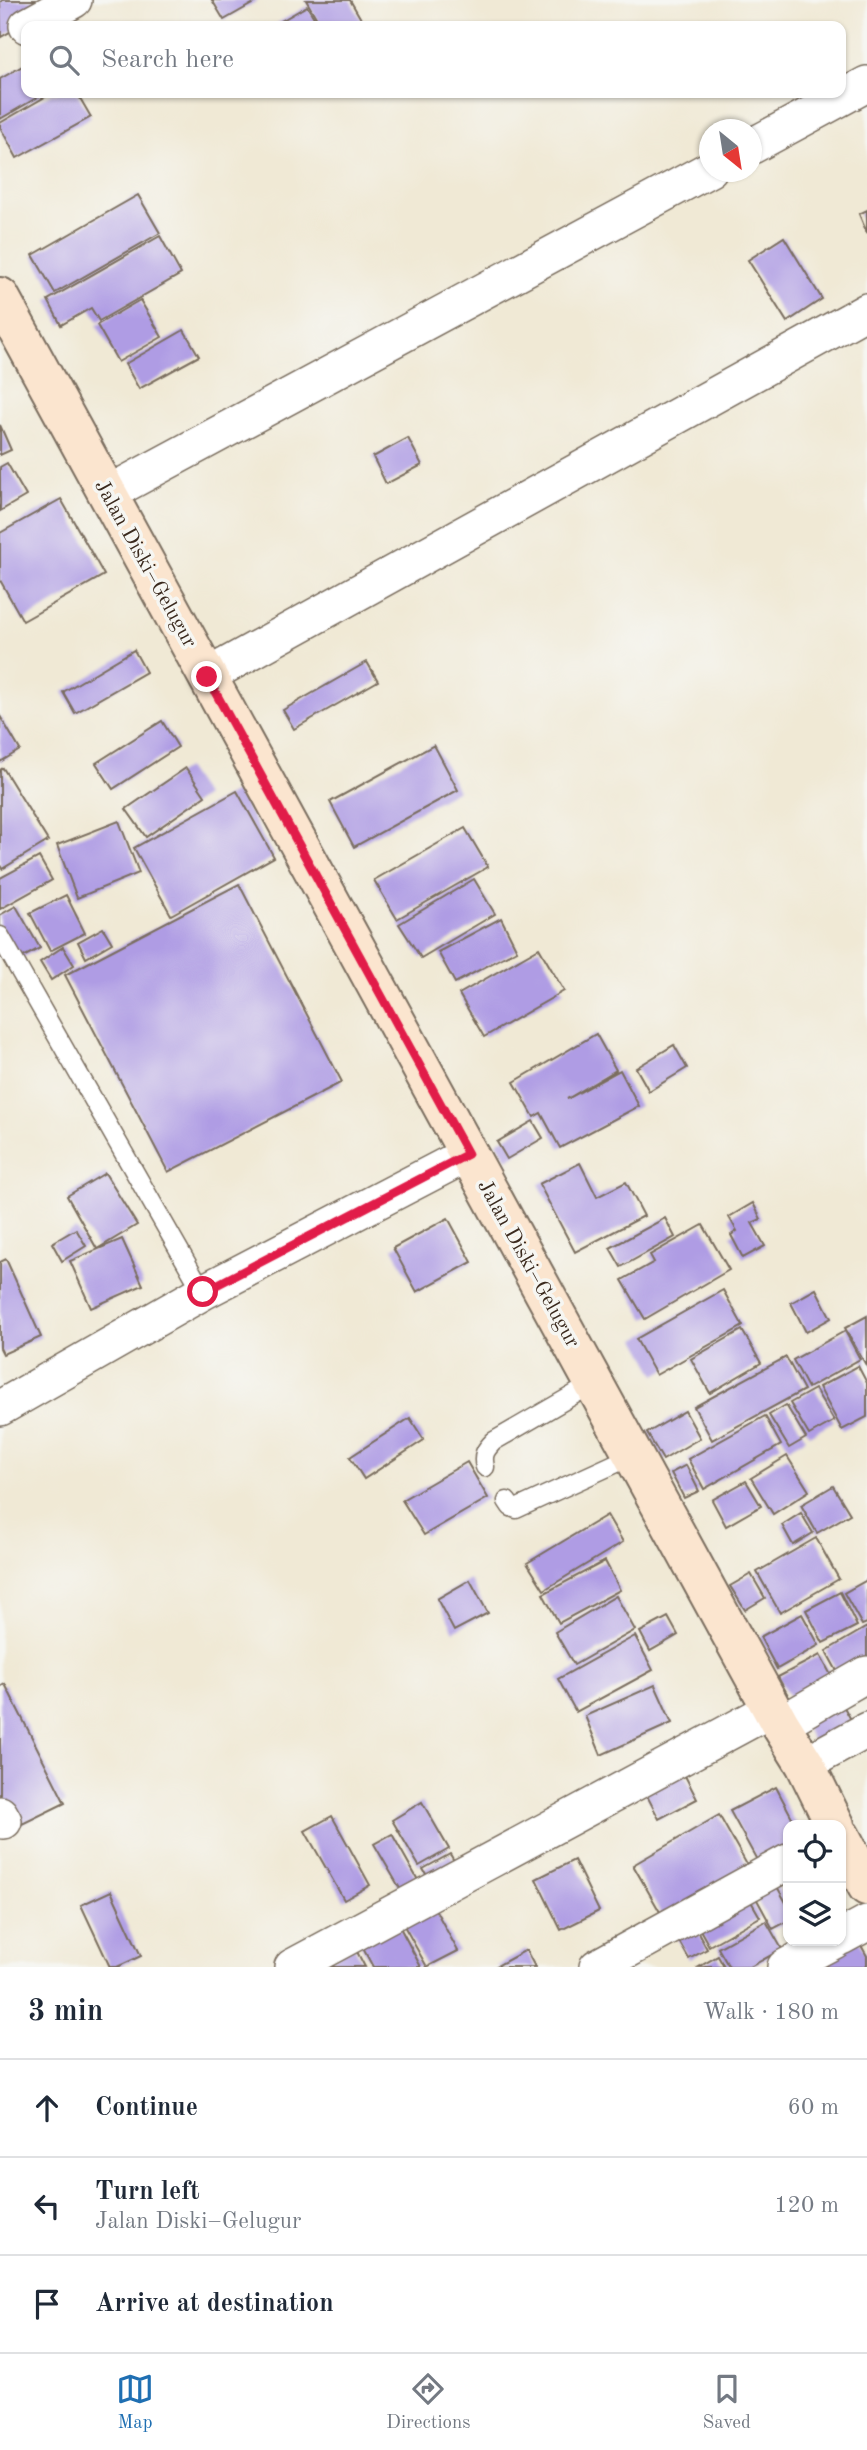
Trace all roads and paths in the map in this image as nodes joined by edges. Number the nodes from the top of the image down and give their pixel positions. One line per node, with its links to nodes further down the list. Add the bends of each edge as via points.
1 (74, 0): 2 (street)
2 (36, 21)
3 (21, 29): 4 (street)
4 (0, 41)
5 (867, 84): 6 (street)
6 (846, 95)
7 (841, 98): 8 (street)
8 (762, 140)
9 (699, 174): 12 (street)
10 (0, 297): 12 (main road, Jalan Diski–Gelugur)
11 (867, 311): 13 (street)
12 (107, 494): 13 (main road, Jalan Diski–Gelugur)
13 (207, 677): 15 (main road, Jalan Diski–Gelugur)
14 (0, 936): 16 (lane)
15 (468, 1154): 16 (street); 17 (main road, Jalan Diski–Gelugur)
16 (203, 1292): 18 (street)
17 (594, 1383): 19 (main road, Jalan Diski–Gelugur); 20 (lane, via 494,1441 482,1456)
18 (0, 1408)
19 (634, 1455): 21 (lane, via 516,1509); 23 (main road, Jalan Diski–Gelugur)
20 (485, 1468)
21 (507, 1501)
22 (867, 1674): 23 (street)
23 (776, 1717): 25 (main road, Jalan Diski–Gelugur); 33 (street)
24 (867, 1730): 25 (street)
25 (805, 1764): 26 (main road, Jalan Diski–Gelugur)
26 (833, 1820)
27 (846, 1847): 29 (main road)
28 (783, 1866): 34 (street)
29 (867, 1886)
30 (867, 1923): 31 (street)
31 (846, 1934)
32 (825, 1946): 35 (street)
33 (292, 1967)
34 (597, 1967)
35 (785, 1967)

